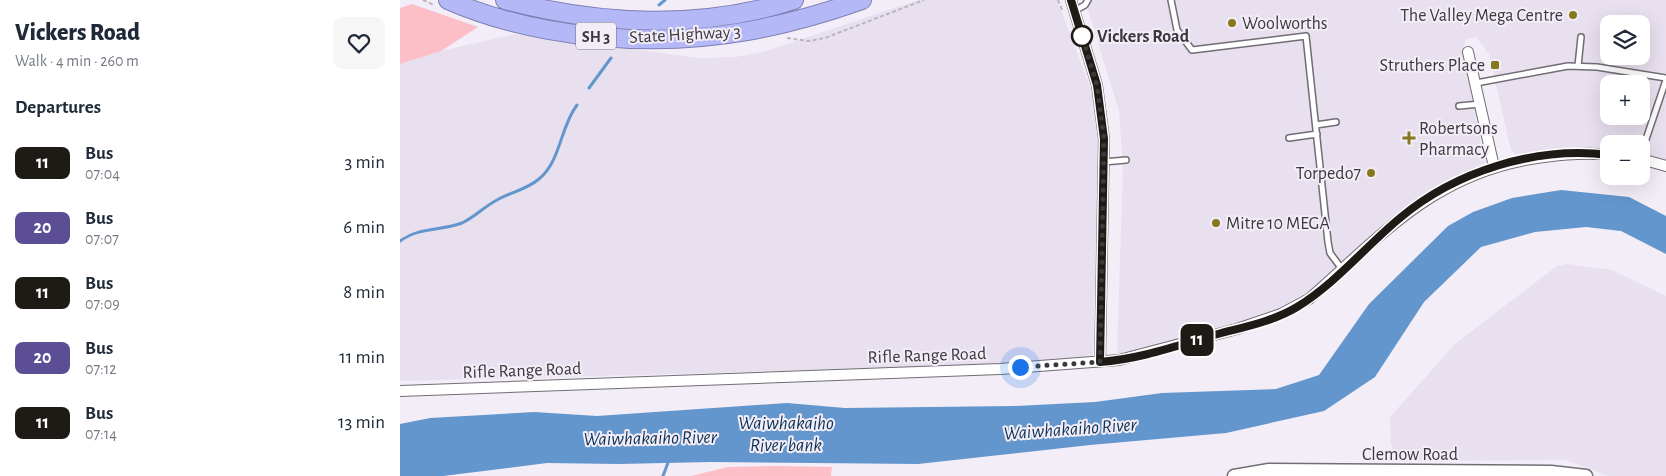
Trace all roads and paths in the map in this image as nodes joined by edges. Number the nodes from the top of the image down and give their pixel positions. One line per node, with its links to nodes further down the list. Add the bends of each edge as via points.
1 (448, 0): 4 (highway, State Highway 3 / SH 3, via 479,12 544,28 576,34 648,39 748,31 801,20)
2 (505, 0): 3 (highway, State Highway 3 / SH 3, via 570,14 653,21 726,14)
3 (794, 0)
4 (862, 0)
5 (1058, 0): 10 (path)
6 (1071, 0): 9 (street)
7 (1088, 0): 9 (lane, via 1086,5)
8 (1171, 0): 19 (lane, via 1177,30 1192,50 1306,36)
9 (1074, 11): 25 (street, via 1097,85)
10 (1065, 18)
11 (1581, 37): 13 (lane)
12 (1468, 52): 15 (street)
13 (1578, 66): 14 (lane); 15 (lane)
14 (1666, 79): 21 (lane)
15 (1476, 83): 16 (street)
16 (1480, 104): 17 (lane); 28 (street)
17 (1459, 106)
18 (1336, 122): 19 (lane)
19 (1316, 125): 20 (lane)
20 (1317, 134): 22 (lane); 29 (lane, via 1329,247)
21 (1647, 135)
22 (1289, 138)
23 (1600, 155): 28 (street, Rifle Range Road, via 1570,153)
24 (1126, 160): 25 (lane)
25 (1104, 162): 30 (street)
26 (1650, 162): 27 (street)
27 (1666, 166)
28 (1494, 167): 29 (street, Rifle Range Road, via 1462,179 1418,204)
29 (1342, 269): 30 (street, Rifle Range Road, via 1309,299 1281,314 1144,356)
30 (1100, 362): 31 (street, Rifle Range Road)
31 (400, 392)
32 (1332, 473): 33 (street, Clemow Road, via 1269,470); 34 (street, Clemow Road, via 1551,472)
33 (1234, 476)
34 (1586, 476)

